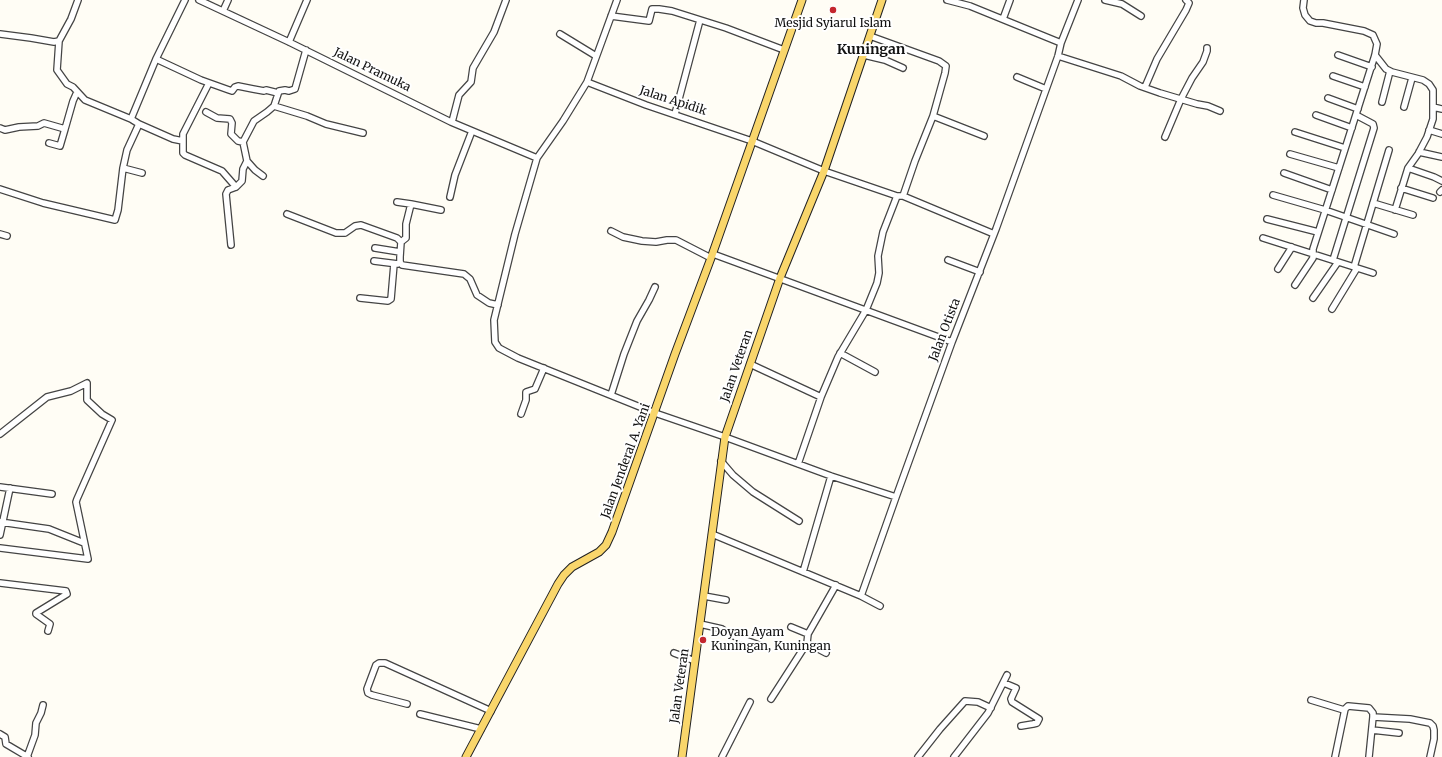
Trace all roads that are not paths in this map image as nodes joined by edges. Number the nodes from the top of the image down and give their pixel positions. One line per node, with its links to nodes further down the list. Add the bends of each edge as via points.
1 (78, 0): 24 (street)
2 (185, 0): 35 (street)
3 (199, 0): 16 (street, Jalan Pramuka)
4 (228, 0): 16 (street)
5 (307, 0): 25 (street)
6 (506, 0): 64 (street, via 494,32 473,68 471,82 459,95)
7 (617, 0): 17 (street)
8 (802, 0): 29 (main road, Jalan Jenderal A. Yani)
9 (882, 0): 23 (main road, Jalan Veteran)
10 (947, 0): 19 (street)
11 (1010, 0): 19 (street)
12 (1078, 0): 26 (street, Jalan Otista)
13 (1105, 0): 18 (street, via 1122,4)
14 (1186, 0): 44 (street, via 1189,2 1186,10 1157,59)
15 (1304, 0): 32 (street, via 1303,8 1310,21 1373,34 1377,44)
16 (223, 11): 25 (street, Jalan Pramuka)
17 (611, 16): 20 (street, via 648,21 652,9 659,9); 33 (street)
18 (1141, 16)
19 (1003, 19): 26 (street)
20 (700, 20): 29 (street); 59 (street)
21 (0, 34): 24 (street)
22 (560, 34): 33 (street)
23 (870, 36): 30 (main road, Jalan Veteran); 62 (street, via 944,63 945,73)
24 (59, 42): 47 (street, via 57,70 67,84 73,86)
25 (289, 42): 28 (street, Jalan Pramuka)
26 (1061, 43): 34 (street, Jalan Otista)
27 (1206, 48): 50 (street, via 1203,62)
28 (306, 50): 48 (street, via 295,89); 64 (street, Jalan Pramuka)
29 (784, 50): 76 (main road, Jalan Jenderal A. Yani)
30 (864, 55): 37 (street); 90 (main road, Jalan Veteran)
31 (1338, 55): 36 (street)
32 (1375, 55): 36 (street); 38 (street)
33 (596, 56): 42 (street)
34 (1058, 56): 44 (street); 46 (street, Jalan Otista)
35 (156, 59): 43 (street); 63 (street)
36 (1372, 67): 45 (street)
37 (903, 68)
38 (1390, 71): 41 (street); 51 (street)
39 (1333, 76): 45 (street)
40 (1017, 77): 46 (street)
41 (1412, 78): 53 (street); 54 (street, via 1429,84 1433,90)
42 (587, 82): 59 (street, Jalan Apidik); 84 (street)
43 (209, 83): 48 (street, via 231,91 238,86); 77 (street)
44 (1145, 87): 50 (street)
45 (1365, 87): 55 (street)
46 (1046, 89): 118 (street, Jalan Otista)
47 (77, 92): 63 (street, via 95,105); 68 (street)
48 (278, 93): 52 (street)
49 (1328, 98): 55 (street)
50 (1181, 99): 57 (street); 75 (street)
51 (1382, 102)
52 (274, 106): 72 (street, via 326,124); 78 (street, via 254,121)
53 (1404, 107)
54 (1433, 107): 56 (street); 69 (street, via 1433,119)
55 (1358, 109): 61 (street)
56 (1442, 110)
57 (1220, 111)
58 (206, 112): 78 (street, via 216,118 230,119 231,134)
59 (675, 114): 76 (street, Jalan Apidik)
60 (1316, 115): 67 (street)
61 (1356, 115): 67 (street); 112 (street, via 1373,124 1374,128)
62 (933, 116): 74 (street); 101 (street)
63 (131, 119): 65 (street)
64 (452, 122): 70 (street, Jalan Pramuka)
65 (139, 124): 77 (street); 87 (street, via 127,150)
66 (0, 128): 68 (street, via 5,130 44,123)
67 (1352, 128): 80 (street)
68 (65, 129): 79 (street, via 60,146)
69 (1429, 130): 73 (street); 82 (street)
70 (472, 131): 84 (street, Jalan Pramuka); 102 (street, via 455,175)
71 (1295, 132): 80 (street)
72 (363, 133)
73 (1442, 134)
74 (984, 136)
75 (1165, 137)
76 (752, 140): 90 (street, Jalan Apidik); 128 (main road, Jalan Jenderal A. Yani)
77 (182, 141): 95 (street, via 185,155 222,171)
78 (243, 142): 86 (street)
79 (49, 143)
80 (1345, 148): 88 (street)
81 (1389, 150): 105 (street)
82 (1420, 152): 85 (street); 89 (street)
83 (1290, 154): 88 (street)
84 (537, 158): 143 (street)
85 (1442, 158)
86 (248, 161): 93 (street); 95 (street, via 243,169 242,181)
87 (123, 168): 92 (street); 97 (street, via 115,220 43,203)
88 (1339, 168): 98 (street)
89 (1408, 168): 94 (street); 96 (street)
90 (824, 171): 100 (street, Jalan Apidik); 138 (main road, Jalan Veteran)
91 (1284, 173): 98 (street)
92 (142, 174)
93 (263, 176)
94 (1442, 181)
95 (236, 187): 123 (street, via 228,190 226,194)
96 (1401, 188): 103 (street); 109 (street)
97 (0, 189)
98 (1332, 190): 108 (street)
99 (1273, 195): 108 (street)
100 (897, 196): 101 (street, Jalan Apidik); 145 (street, via 883,232 878,256 879,273)
101 (903, 196): 118 (street)
102 (450, 197)
103 (1433, 198)
104 (397, 202): 106 (street)
105 (1373, 203): 109 (street); 114 (street)
106 (411, 204): 107 (street); 122 (street, via 406,224 406,238)
107 (441, 210)
108 (1325, 210): 112 (street); 116 (street)
109 (1395, 210): 111 (street)
110 (287, 214): 122 (street, via 336,233 342,234 355,226 362,226 397,238)
111 (1413, 215)
112 (1346, 217): 114 (street); 131 (street)
113 (1267, 219): 116 (street)
114 (1367, 224): 119 (street); 134 (street)
115 (611, 231): 128 (street, via 642,242 676,240)
116 (1318, 232): 127 (street)
117 (0, 234): 120 (street)
118 (994, 234): 136 (street, Jalan Otista)
119 (1394, 234)
120 (7, 236)
121 (1263, 238): 124 (street)
122 (401, 242): 126 (street)
123 (231, 245)
124 (1292, 247): 127 (street); 135 (street)
125 (375, 248): 126 (street)
126 (400, 252): 133 (street)
127 (1313, 253): 131 (street); 139 (street, via 1313,258)
128 (712, 256): 138 (street); 153 (main road, Jalan Jenderal A. Yani)
129 (948, 260): 136 (street)
130 (374, 261): 132 (street)
131 (1335, 261): 134 (street); 142 (street)
132 (394, 264): 133 (street); 141 (street, via 391,299 388,301)
133 (402, 264): 143 (street, via 464,274 470,279 477,295 489,303)
134 (1355, 268): 137 (street); 144 (street)
135 (1278, 269)
136 (980, 272): 146 (street, Jalan Otista)
137 (1373, 274)
138 (780, 278): 145 (street); 148 (main road, Jalan Veteran)
139 (1295, 285)
140 (655, 286): 151 (street, via 637,321)
141 (360, 298)
142 (1313, 298)
143 (498, 305): 149 (street, via 494,320 494,338 499,348)
144 (1332, 309)
145 (866, 310): 146 (street); 147 (street)
146 (952, 342): 163 (street, Jalan Otista)
147 (840, 353): 150 (street); 152 (street)
148 (750, 364): 152 (street); 156 (main road, Jalan Veteran)
149 (544, 368): 151 (street); 154 (street, via 535,389 526,392)
150 (875, 372)
151 (611, 395): 153 (street)
152 (821, 397): 158 (street)
153 (655, 413): 156 (street); 195 (main road, Jalan Jenderal A. Yani, via 606,545 564,575)
154 (521, 414)
155 (0, 434): 168 (street, via 47,397 71,391 87,383 87,400 112,420 76,502)
156 (725, 437): 157 (main road, Jalan Veteran); 158 (street)
157 (721, 461): 164 (street, via 753,492); 166 (main road, Jalan Veteran)
158 (798, 464): 159 (street)
159 (831, 476): 163 (street); 170 (street)
160 (0, 487): 161 (street)
161 (10, 488): 162 (street); 165 (street)
162 (52, 494)
163 (896, 498): 174 (street, Jalan Otista)
164 (799, 521)
165 (2, 522): 167 (street); 168 (street, via 49,529)
166 (712, 534): 170 (street); 173 (main road, Jalan Veteran)
167 (0, 535)
168 (84, 543): 169 (street, via 87,559)
169 (0, 548)
170 (803, 572): 172 (street)
171 (0, 583): 179 (street, via 66,591 63,597 36,613 50,624)
172 (836, 585): 174 (street); 180 (street)
173 (704, 596): 175 (street); 177 (main road, Jalan Veteran)
174 (861, 596): 176 (street)
175 (726, 600)
176 (880, 606)
177 (700, 624): 182 (street, via 722,629 731,635); 185 (main road, Jalan Veteran)
178 (791, 627): 180 (street)
179 (48, 631)
180 (808, 634): 181 (street)
181 (807, 643): 183 (street); 188 (street)
182 (762, 646)
183 (826, 652)
184 (674, 653): 185 (street)
185 (695, 661): 205 (main road, Jalan Veteran)
186 (1007, 675): 187 (street)
187 (1004, 683): 193 (street); 198 (street, via 1016,688 1012,702 1040,719 1037,723)
188 (771, 699)
189 (1311, 700): 194 (street)
190 (750, 702): 206 (street)
191 (407, 704): 195 (street, via 368,693 367,689 376,665 385,663)
192 (43, 705): 203 (street)
193 (991, 708): 207 (street, via 978,702 965,701); 208 (street)
194 (1344, 710): 197 (street, via 1348,706 1369,708); 209 (street)
195 (491, 711): 199 (main road, Jalan Jenderal A. Yani)
196 (420, 714): 199 (street)
197 (1373, 717): 200 (street); 211 (street, via 1430,723 1434,730)
198 (1021, 726)
199 (481, 729): 204 (main road, Jalan Jenderal A. Yani)
200 (1372, 730): 201 (street); 210 (street)
201 (1399, 733)
202 (0, 734): 203 (street, via 5,737 6,744)
203 (28, 757)
204 (466, 757)
205 (682, 757)
206 (722, 757)
207 (918, 757)
208 (954, 757)
209 (1335, 757)
210 (1369, 757)
211 (1430, 757)

